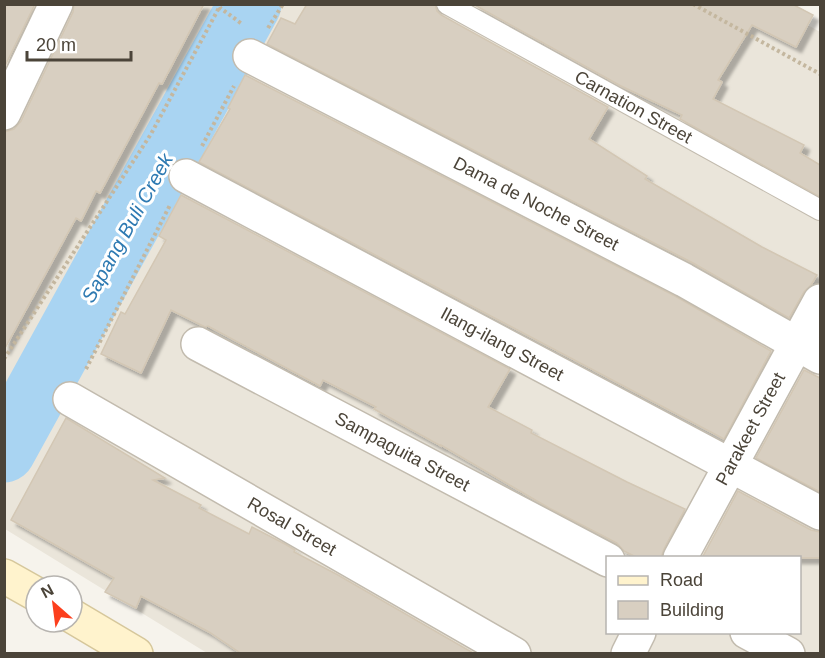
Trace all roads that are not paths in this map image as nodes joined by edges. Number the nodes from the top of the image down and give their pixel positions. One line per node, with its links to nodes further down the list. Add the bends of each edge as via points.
1 (56, 4): 4 (street)
2 (447, 4): 6 (lane, Carnation Street)
3 (249, 42): 9 (street, Dama de Noche Street)
4 (4, 113)
5 (186, 176): 11 (street, Ilang-ilang Street)
6 (820, 210)
7 (820, 301): 9 (street, Parakeet Street)
8 (198, 344): 14 (street, Sampaguita Street)
9 (809, 351): 11 (street, Parakeet Street)
10 (70, 399): 21 (street, Rosal Street)
11 (731, 464): 12 (street, Ilang-ilang Street); 13 (street, Parakeet Street)
12 (820, 513)
13 (681, 556)
14 (606, 559)
15 (4, 576): 16 (main road)
16 (24, 587)
17 (84, 623): 20 (main road)
18 (638, 634): 22 (street)
19 (749, 634): 23 (street)
20 (136, 654)
21 (514, 654)
22 (628, 654)
23 (788, 654)

